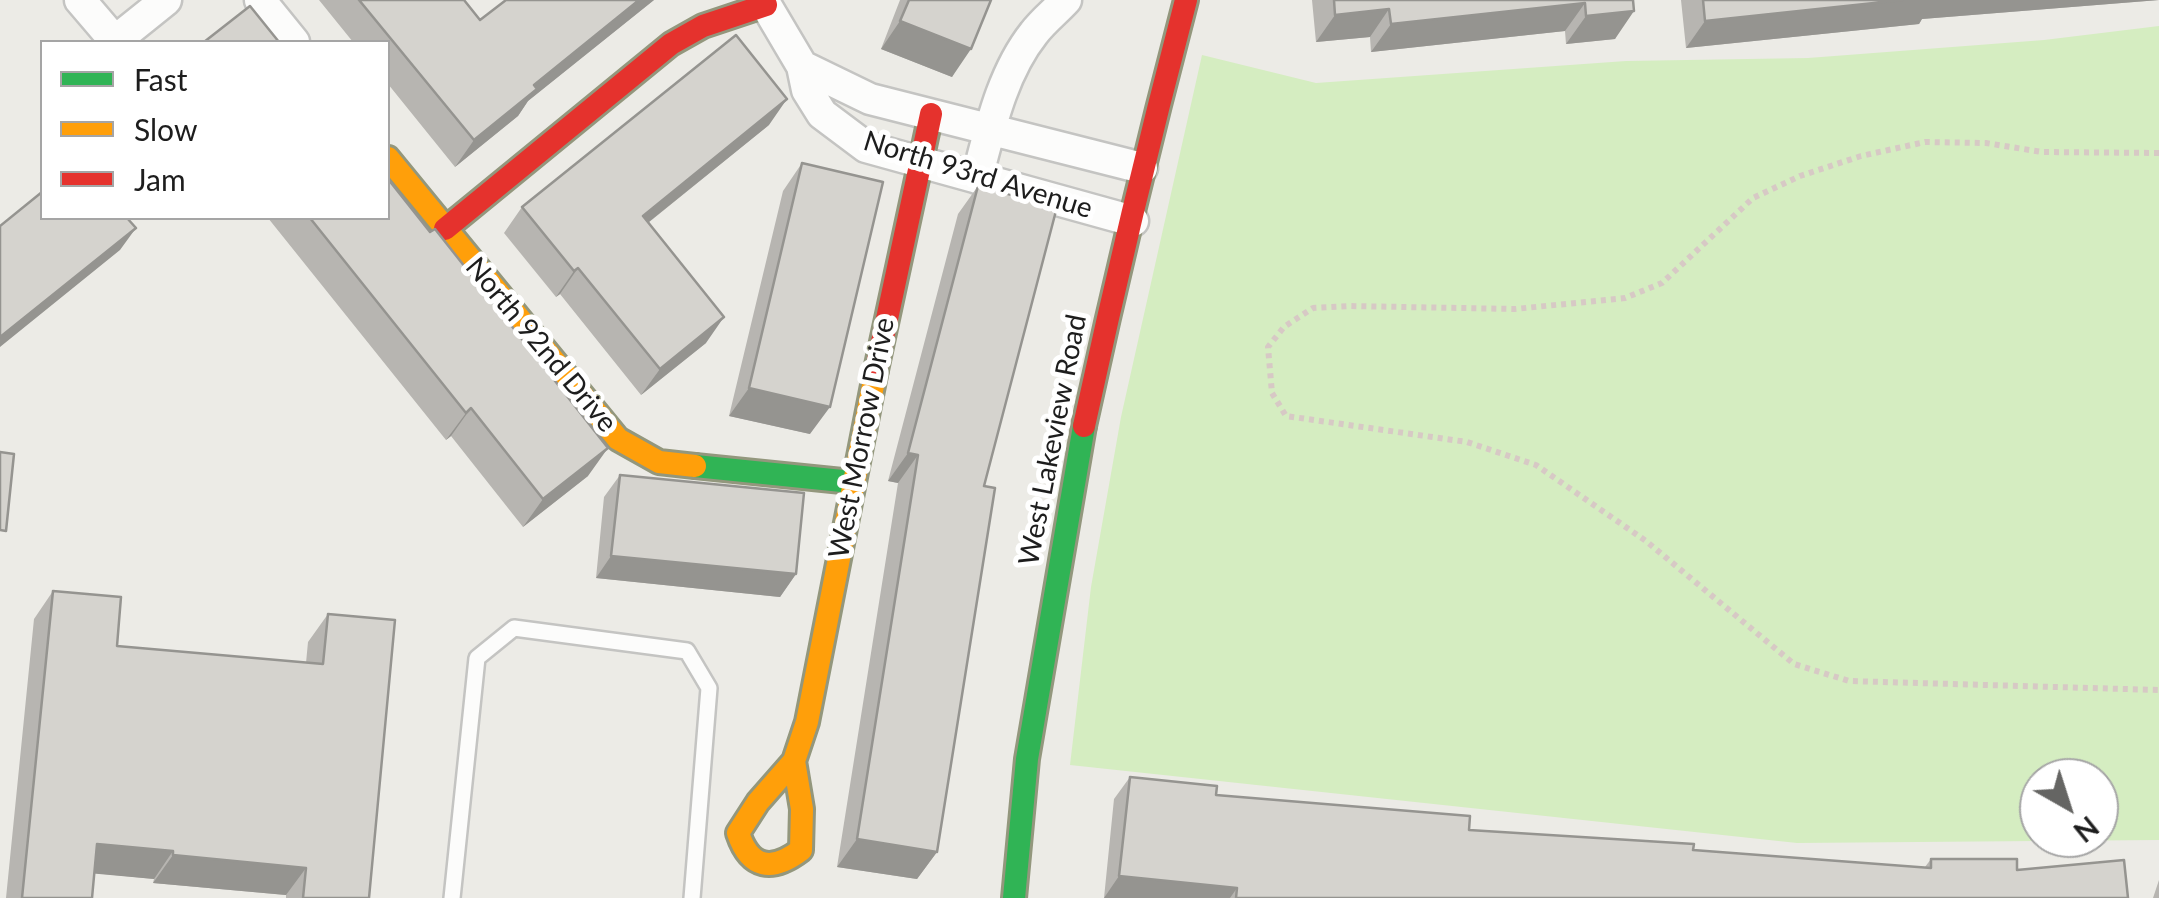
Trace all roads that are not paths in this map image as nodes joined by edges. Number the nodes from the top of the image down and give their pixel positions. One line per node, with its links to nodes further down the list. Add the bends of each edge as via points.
1 (80, 0): 7 (street)
2 (166, 0): 8 (street)
3 (260, 0): 9 (street)
4 (1066, 0): 12 (street, via 1014,65)
5 (1186, 0): 15 (street, West Lakeview Road)
6 (764, 2): 10 (street, North 93rd Avenue); 18 (street, via 671,44)
7 (113, 40)
8 (115, 40)
9 (292, 40)
10 (802, 66): 11 (street, North 93rd Avenue, via 870,98); 14 (street, North 93rd Avenue, via 822,114 844,133 866,147)
11 (931, 114): 12 (street, North 93rd Avenue); 14 (street, West Morrow Drive)
12 (990, 129): 15 (street, North 93rd Avenue); 16 (street)
13 (390, 160): 18 (street, North 92nd Drive)
14 (919, 161): 16 (street, North 93rd Avenue); 19 (street, West Morrow Drive)
15 (1142, 168): 17 (street, West Lakeview Road)
16 (977, 178): 17 (street, North 93rd Avenue)
17 (1133, 220): 23 (street, West Lakeview Road, via 1077,460 1028,758)
18 (445, 229): 19 (street, North 92nd Drive, via 618,439 660,462)
19 (852, 482): 20 (street, West Morrow Drive)
20 (794, 761)
21 (452, 898): 22 (lane, via 477,658 514,628 686,651 709,688)
22 (692, 898)
23 (1014, 898)

